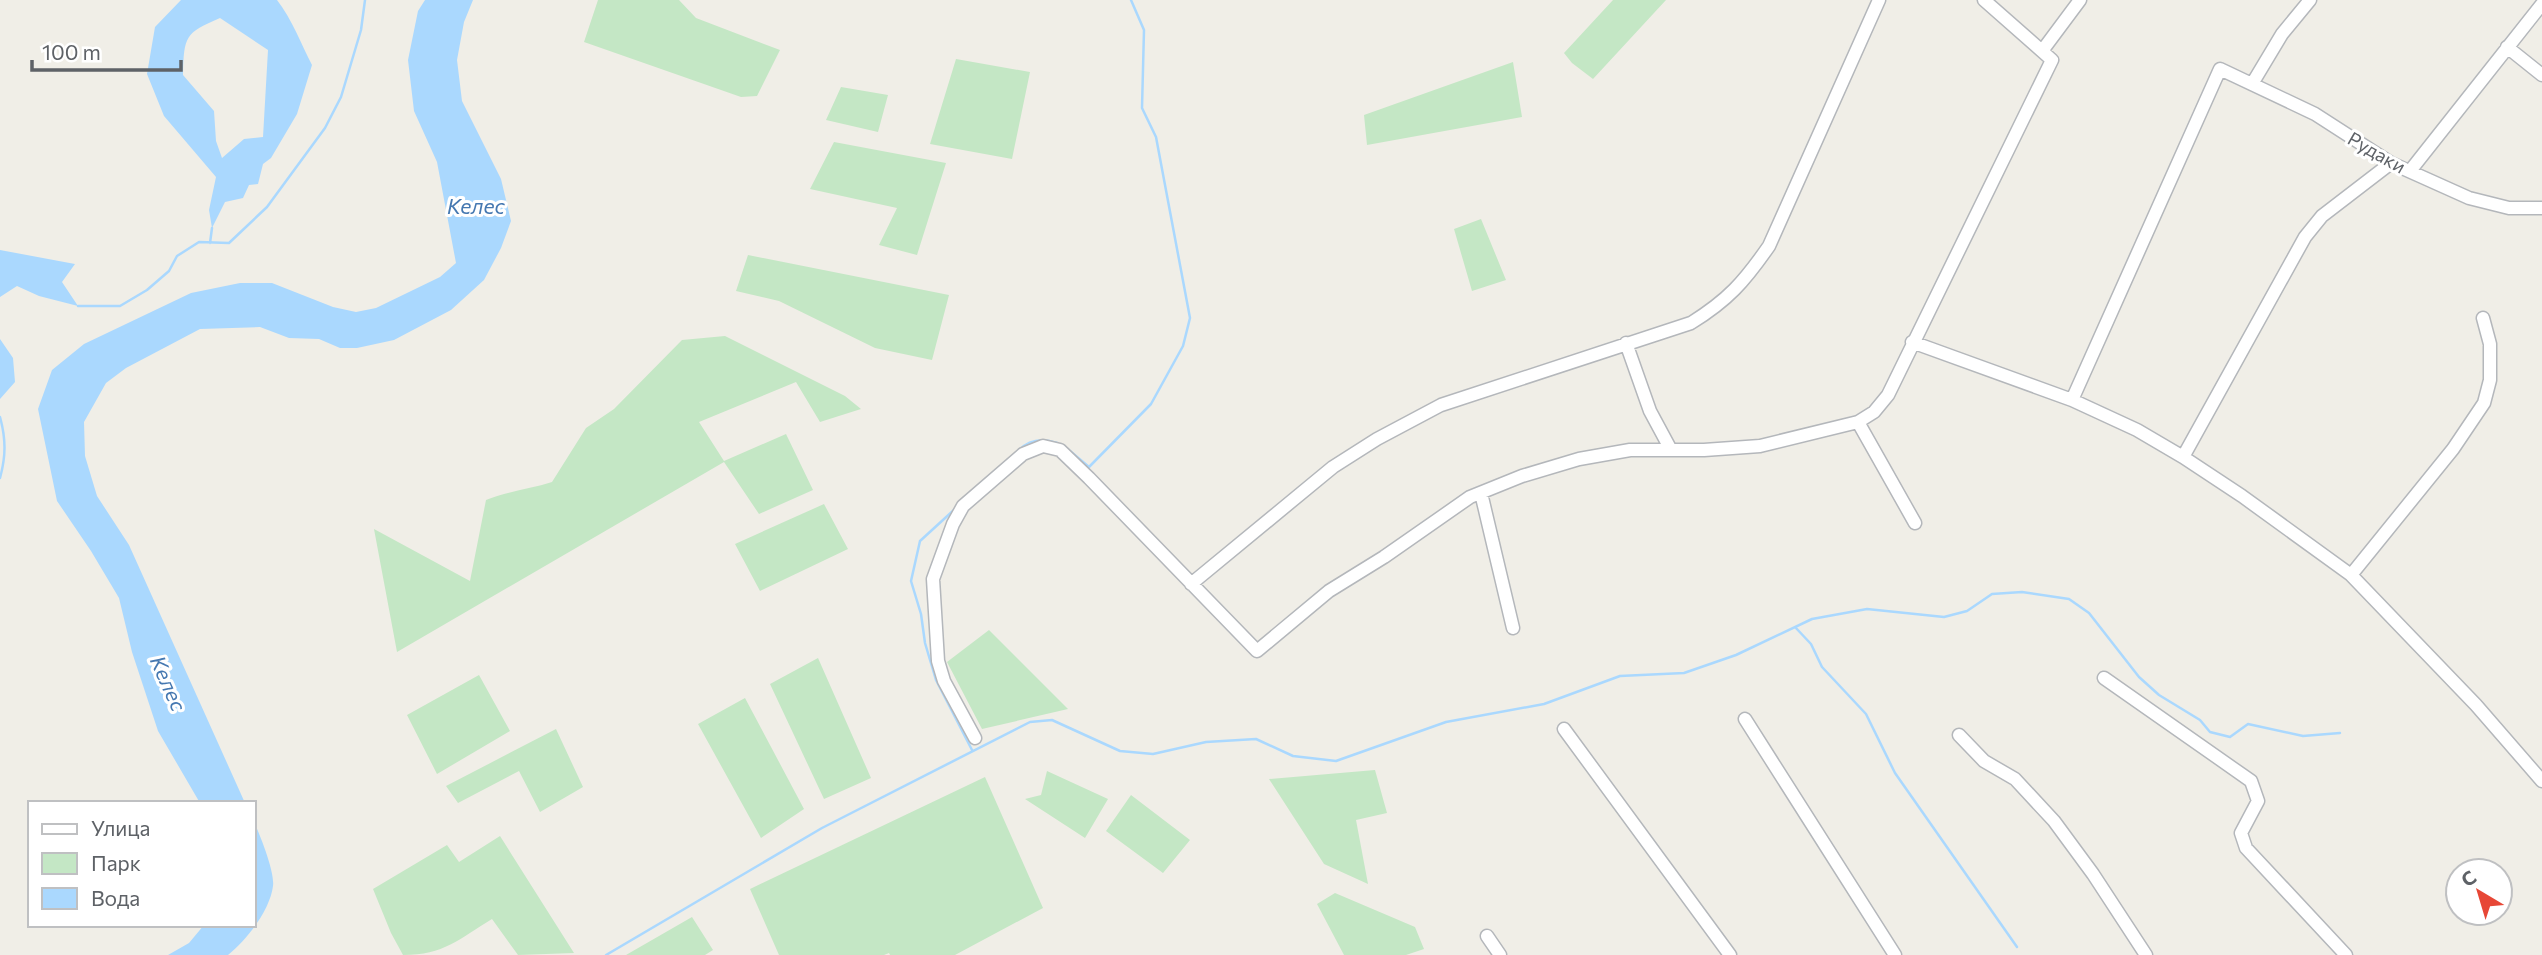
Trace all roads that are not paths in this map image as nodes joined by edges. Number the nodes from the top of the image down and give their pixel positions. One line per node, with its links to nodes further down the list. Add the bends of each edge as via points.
1 (1879, 0): 15 (street, via 1769,246 1746,280 1720,305 1691,323)
2 (1984, 0): 7 (street)
3 (2080, 0): 7 (street)
4 (2310, 0): 9 (street, via 2282,34)
5 (2542, 4): 6 (street)
6 (2507, 47): 8 (street); 11 (street)
7 (2042, 51): 14 (street, via 2052,60)
8 (2542, 75)
9 (2252, 84): 10 (street, Рудаки, via 2315,114); 16 (street, Рудаки, via 2220,69)
10 (2391, 163): 11 (street, Рудаки); 19 (street, via 2322,216 2305,237)
11 (2410, 171): 12 (street, Рудаки, via 2469,198 2509,208)
12 (2542, 208)
13 (2483, 318): 22 (street, via 2490,344 2490,380 2484,402 2453,449)
14 (1912, 342): 16 (street); 17 (street, via 1888,395)
15 (1626, 343): 18 (street, via 1650,411); 23 (street, via 1441,405 1377,439 1334,467)
16 (2072, 400): 19 (street)
17 (1858, 422): 18 (street, via 1760,446); 21 (street)
18 (1671, 450): 20 (street, via 1630,450 1579,459 1522,475)
19 (2183, 457): 22 (street)
20 (1481, 493): 23 (street, via 1329,591 1257,650); 24 (street)
21 (1915, 523)
22 (2350, 575): 30 (street, via 2476,705)
23 (1191, 584): 29 (street, via 1060,450 1043,446 1023,454 963,506 933,579 938,661)
24 (1513, 628)
25 (2104, 678): 36 (street, via 2251,781 2258,801 2241,833 2246,848)
26 (1745, 719): 34 (street)
27 (1564, 729): 33 (street)
28 (1959, 735): 35 (street, via 1984,761 2015,779 2054,821)
29 (975, 738)
30 (2542, 781)
31 (1487, 936): 32 (street)
32 (1500, 955)
33 (1730, 955)
34 (1895, 955)
35 (2146, 955)
36 (2346, 955)

